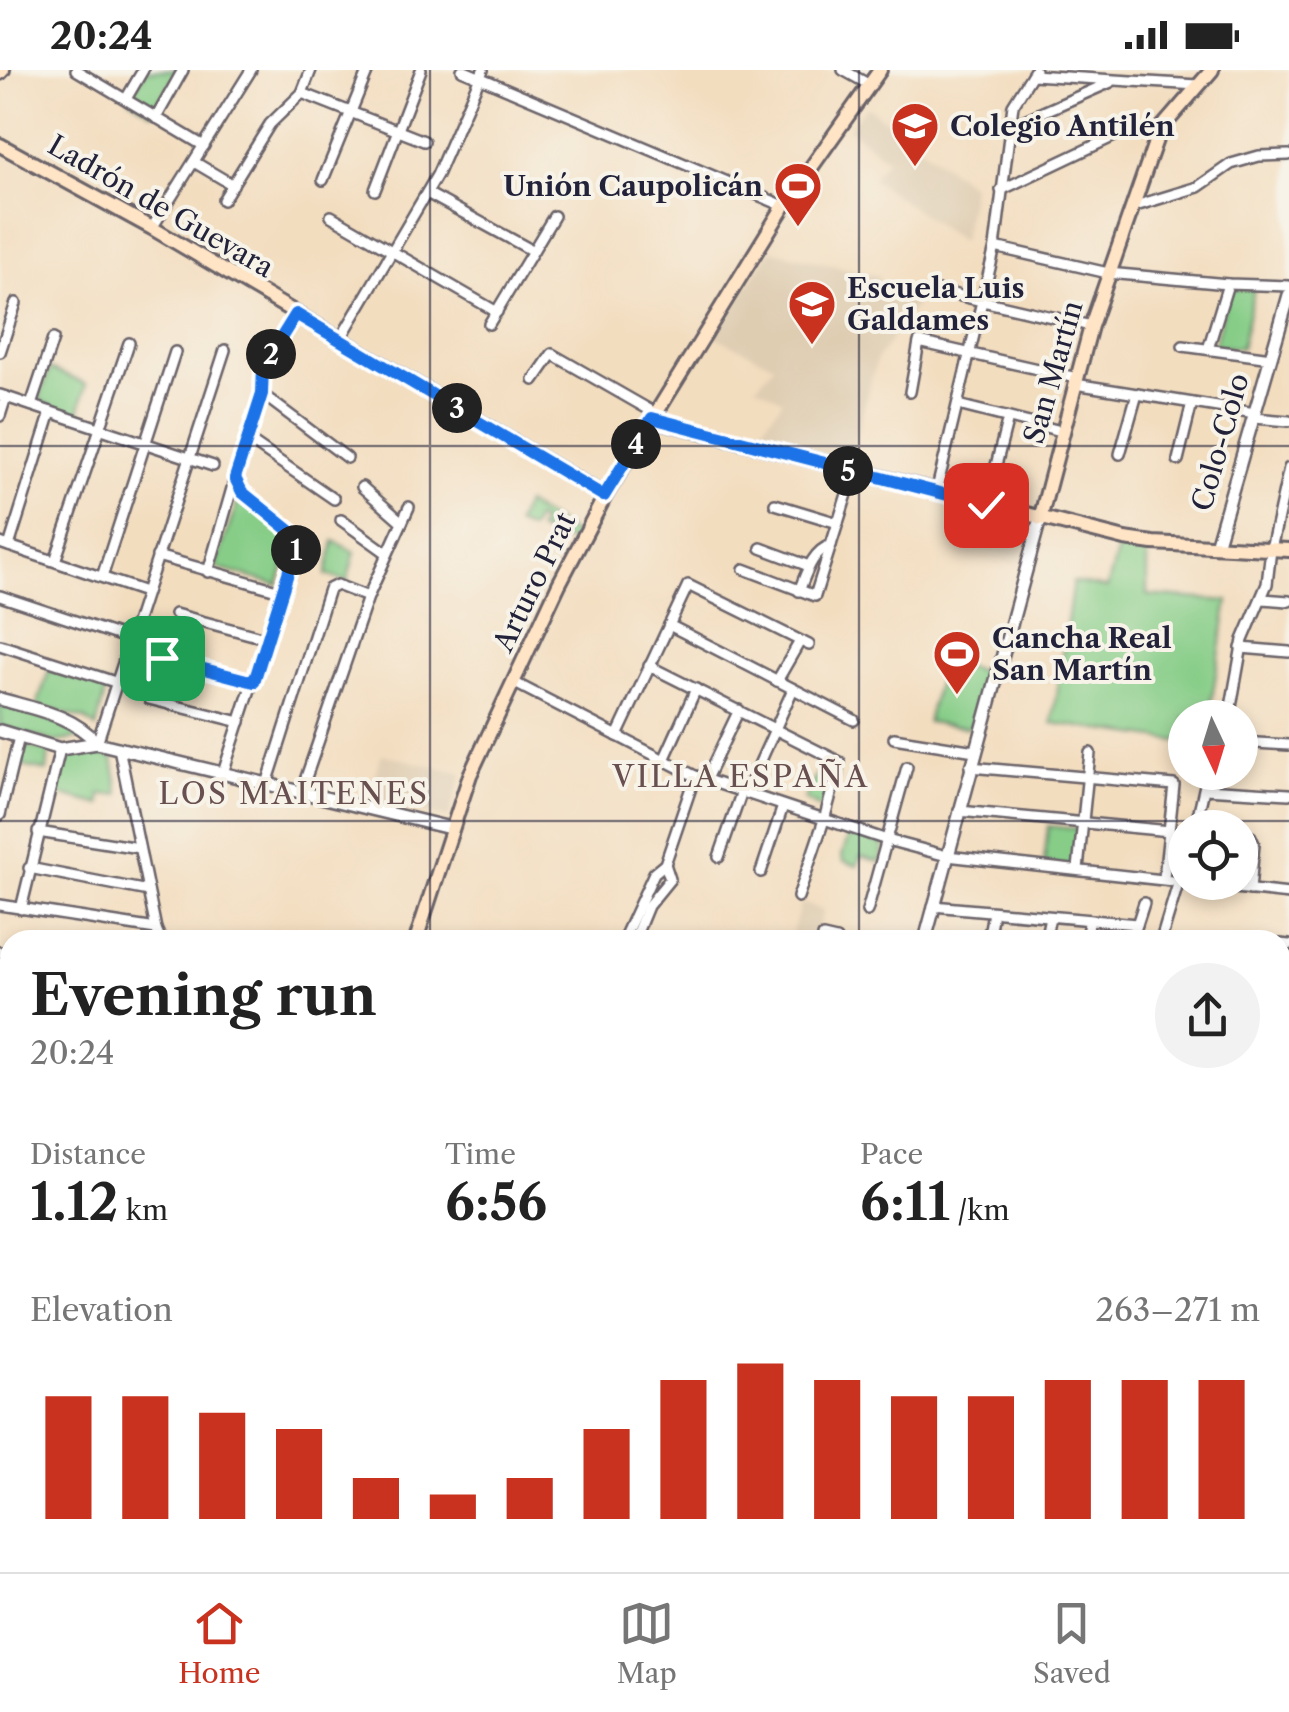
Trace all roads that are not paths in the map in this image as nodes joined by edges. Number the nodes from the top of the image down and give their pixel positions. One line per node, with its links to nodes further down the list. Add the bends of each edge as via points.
1 (76, 70): 18 (street)
2 (143, 70): 18 (street)
3 (183, 70): 20 (street)
4 (251, 70): 26 (street)
5 (311, 70): 17 (street)
6 (368, 70): 19 (street)
7 (421, 70): 22 (street)
8 (462, 70): 13 (street)
9 (843, 70): 15 (street)
10 (880, 70): 15 (main road, Arturo Prat)
11 (1212, 70): 16 (main road, San Martín)
12 (1034, 72): 14 (street); 21 (street, via 1017,95)
13 (482, 74): 33 (street); 35 (street)
14 (1114, 80): 16 (street); 21 (street)
15 (868, 84): 35 (main road, Arturo Prat)
16 (1198, 85): 23 (main road, San Martín)
17 (302, 93): 19 (street); 30 (street, via 270,124)
18 (126, 99): 20 (street)
19 (351, 112): 22 (street); 29 (street)
20 (156, 118): 26 (street)
21 (1009, 127): 32 (street)
22 (397, 130): 24 (street); 31 (street)
23 (1159, 132): 32 (street, via 1123,132); 36 (main road, San Martín)
24 (424, 141)
25 (0, 144): 39 (main road, Ladrón de Guevara)
26 (204, 146): 28 (street)
27 (1289, 155): 36 (street, via 1231,164 1198,187)
28 (194, 162): 30 (street); 39 (street)
29 (323, 180)
30 (233, 185): 34 (street)
31 (375, 190)
32 (1001, 190): 40 (street)
33 (427, 194): 41 (street); 42 (street)
34 (224, 200)
35 (784, 206): 75 (main road, Arturo Prat)
36 (1132, 207): 43 (main road, San Martín)
37 (331, 216): 41 (street)
38 (554, 216): 42 (street)
39 (152, 228): 51 (main road, Ladrón de Guevara)
40 (994, 247): 43 (street); 48 (street)
41 (393, 251): 50 (street); 55 (street)
42 (533, 251): 50 (street)
43 (1108, 272): 44 (street); 53 (main road, San Martín)
44 (1228, 284): 45 (street); 59 (street)
45 (1289, 286)
46 (939, 291): 48 (street)
47 (1289, 295): 63 (street, Colo-Colo)
48 (983, 300): 53 (street); 62 (street)
49 (16, 303): 60 (street)
50 (497, 312): 52 (street)
51 (296, 314): 55 (main road, Ladrón de Guevara); 67 (street, via 263,367)
52 (489, 324)
53 (1091, 326): 65 (main road, San Martín)
54 (53, 338): 72 (street)
55 (341, 338): 93 (main road, Ladrón de Guevara)
56 (128, 343): 79 (street)
57 (1183, 346): 59 (street)
58 (224, 350): 85 (street)
59 (1208, 350): 63 (street)
60 (0, 352)
61 (175, 352): 82 (street)
62 (970, 354): 65 (street); 66 (street, via 919,342); 71 (street)
63 (1271, 358): 76 (street, Colo-Colo)
64 (534, 380): 75 (street, via 552,354)
65 (1076, 381): 68 (street); 80 (main road, San Martín)
66 (910, 392)
67 (262, 394): 81 (street); 84 (street)
68 (1137, 394): 70 (street); 83 (street)
69 (3, 396): 72 (street); 74 (street)
70 (1192, 403): 76 (street); 86 (street)
71 (958, 405): 77 (street); 92 (street)
72 (31, 406): 73 (street)
73 (51, 412): 79 (street); 103 (street)
74 (0, 416)
75 (653, 416): 89 (main road); 93 (main road, Arturo Prat)
76 (1254, 416): 78 (street); 105 (street, Colo-Colo)
77 (1008, 418): 80 (street); 97 (street)
78 (1289, 422)
79 (100, 429): 82 (street); 111 (street)
80 (1061, 431): 99 (main road, San Martín)
81 (247, 439): 90 (street); 94 (street)
82 (146, 444): 85 (street); 115 (street)
83 (1120, 454)
84 (347, 458)
85 (190, 459): 87 (street); 110 (street)
86 (1178, 460)
87 (212, 466)
88 (1289, 468): 95 (street)
89 (854, 472): 92 (main road); 102 (street)
90 (235, 478): 114 (street); 117 (street, via 242,492 299,538)
91 (362, 487): 101 (street)
92 (936, 492): 97 (main road)
93 (604, 496): 135 (main road, Arturo Prat)
94 (334, 499)
95 (1286, 499): 107 (street)
96 (775, 504): 102 (street)
97 (986, 505): 99 (main road)
98 (410, 507): 101 (street)
99 (1040, 519): 105 (main road, via 1139,541); 154 (street, San Martín)
100 (341, 520): 109 (street)
101 (402, 522): 109 (street)
102 (838, 523): 104 (street)
103 (4, 545): 111 (street)
104 (831, 545): 112 (street); 118 (street, via 815,596)
105 (1216, 546): 107 (main road)
106 (761, 548): 112 (street)
107 (1271, 549): 108 (main road); 121 (street)
108 (1289, 550)
109 (388, 553): 120 (street)
110 (157, 556): 114 (street); 116 (street)
111 (55, 562): 115 (street)
112 (809, 566): 118 (street)
113 (744, 569): 118 (street)
114 (208, 572): 117 (street)
115 (102, 577): 116 (street)
116 (145, 592): 125 (street)
117 (284, 592): 126 (street)
118 (799, 592)
119 (0, 596): 125 (street)
120 (368, 597): 162 (street, via 337,585 328,589); 165 (street)
121 (1262, 599): 122 (street); 128 (street)
122 (1289, 601)
123 (175, 614): 126 (street)
124 (669, 625): 131 (street); 132 (street); 132 (street, via 685,588 695,587 804,643)
125 (129, 638): 133 (street)
126 (268, 639): 134 (street)
127 (0, 645): 133 (street)
128 (1241, 648): 129 (street); 140 (street)
129 (1289, 652)
130 (162, 658): 134 (street)
131 (649, 666): 136 (street); 146 (street)
132 (778, 681): 137 (street)
133 (115, 682): 149 (street)
134 (254, 682): 143 (street)
135 (514, 682): 146 (street); 173 (main road, Arturo Prat)
136 (696, 689): 141 (street); 156 (street)
137 (794, 689): 142 (street); 144 (street)
138 (0, 699): 149 (street, via 63,718)
139 (150, 699): 143 (street)
140 (1232, 700)
141 (738, 710): 144 (street); 160 (street)
142 (854, 720)
143 (240, 722): 159 (street)
144 (777, 728): 164 (street); 171 (street, via 840,762)
145 (0, 732): 147 (street)
146 (617, 736): 156 (street)
147 (19, 737): 153 (street); 170 (street)
148 (894, 738): 154 (street)
149 (97, 743): 152 (street); 153 (street)
150 (1258, 743): 151 (street)
151 (1289, 744)
152 (119, 748): 159 (street); 178 (street)
153 (60, 749): 175 (street)
154 (974, 751): 157 (street, San Martín)
155 (1090, 754): 161 (street)
156 (664, 760): 160 (street)
157 (970, 767): 161 (street); 169 (street, San Martín)
158 (906, 768): 176 (street)
159 (224, 774): 162 (street)
160 (701, 778): 164 (street); 181 (street)
161 (1087, 778): 168 (street, via 1174,785); 172 (street)
162 (267, 784): 165 (street)
163 (1233, 790): 166 (street)
164 (742, 791): 167 (street); 180 (street)
165 (301, 792): 173 (street)
166 (1289, 794)
167 (783, 806): 171 (street); 184 (street)
168 (1172, 810)
169 (959, 811): 172 (street); 179 (street, San Martín)
170 (0, 814)
171 (824, 820): 176 (street); 192 (street)
172 (1082, 824): 174 (street); 183 (street)
173 (450, 828): 204 (main road, Arturo Prat)
174 (1168, 831)
175 (38, 832): 178 (street); 182 (street)
176 (887, 840): 179 (street); 197 (street)
177 (1168, 847): 186 (street)
178 (139, 848): 189 (street)
179 (947, 856): 183 (street); 195 (street, San Martín)
180 (718, 857)
181 (665, 864): 205 (street); 206 (street, via 670,879)
182 (30, 868): 189 (street); 196 (street)
183 (1078, 870): 185 (street)
184 (761, 872)
185 (1149, 877): 186 (street); 201 (street)
186 (1164, 878): 187 (street)
187 (1168, 879)
188 (1289, 880): 191 (street)
189 (148, 891): 203 (street)
190 (1258, 891): 191 (street)
191 (1289, 894)
192 (798, 897)
193 (1173, 900): 212 (street)
194 (0, 905): 196 (street)
195 (933, 906): 198 (street); 207 (street, San Martín)
196 (21, 909): 202 (street)
197 (867, 911)
198 (993, 912): 199 (street); 208 (street)
199 (1050, 917): 200 (street); 209 (street)
200 (1090, 920): 201 (street); 210 (street)
201 (1137, 924): 211 (street)
202 (132, 930)
203 (157, 930)
204 (419, 930)
205 (628, 930)
206 (638, 930)
207 (927, 930)
208 (990, 930)
209 (1047, 930)
210 (1088, 930)
211 (1135, 930)
212 (1164, 930)

